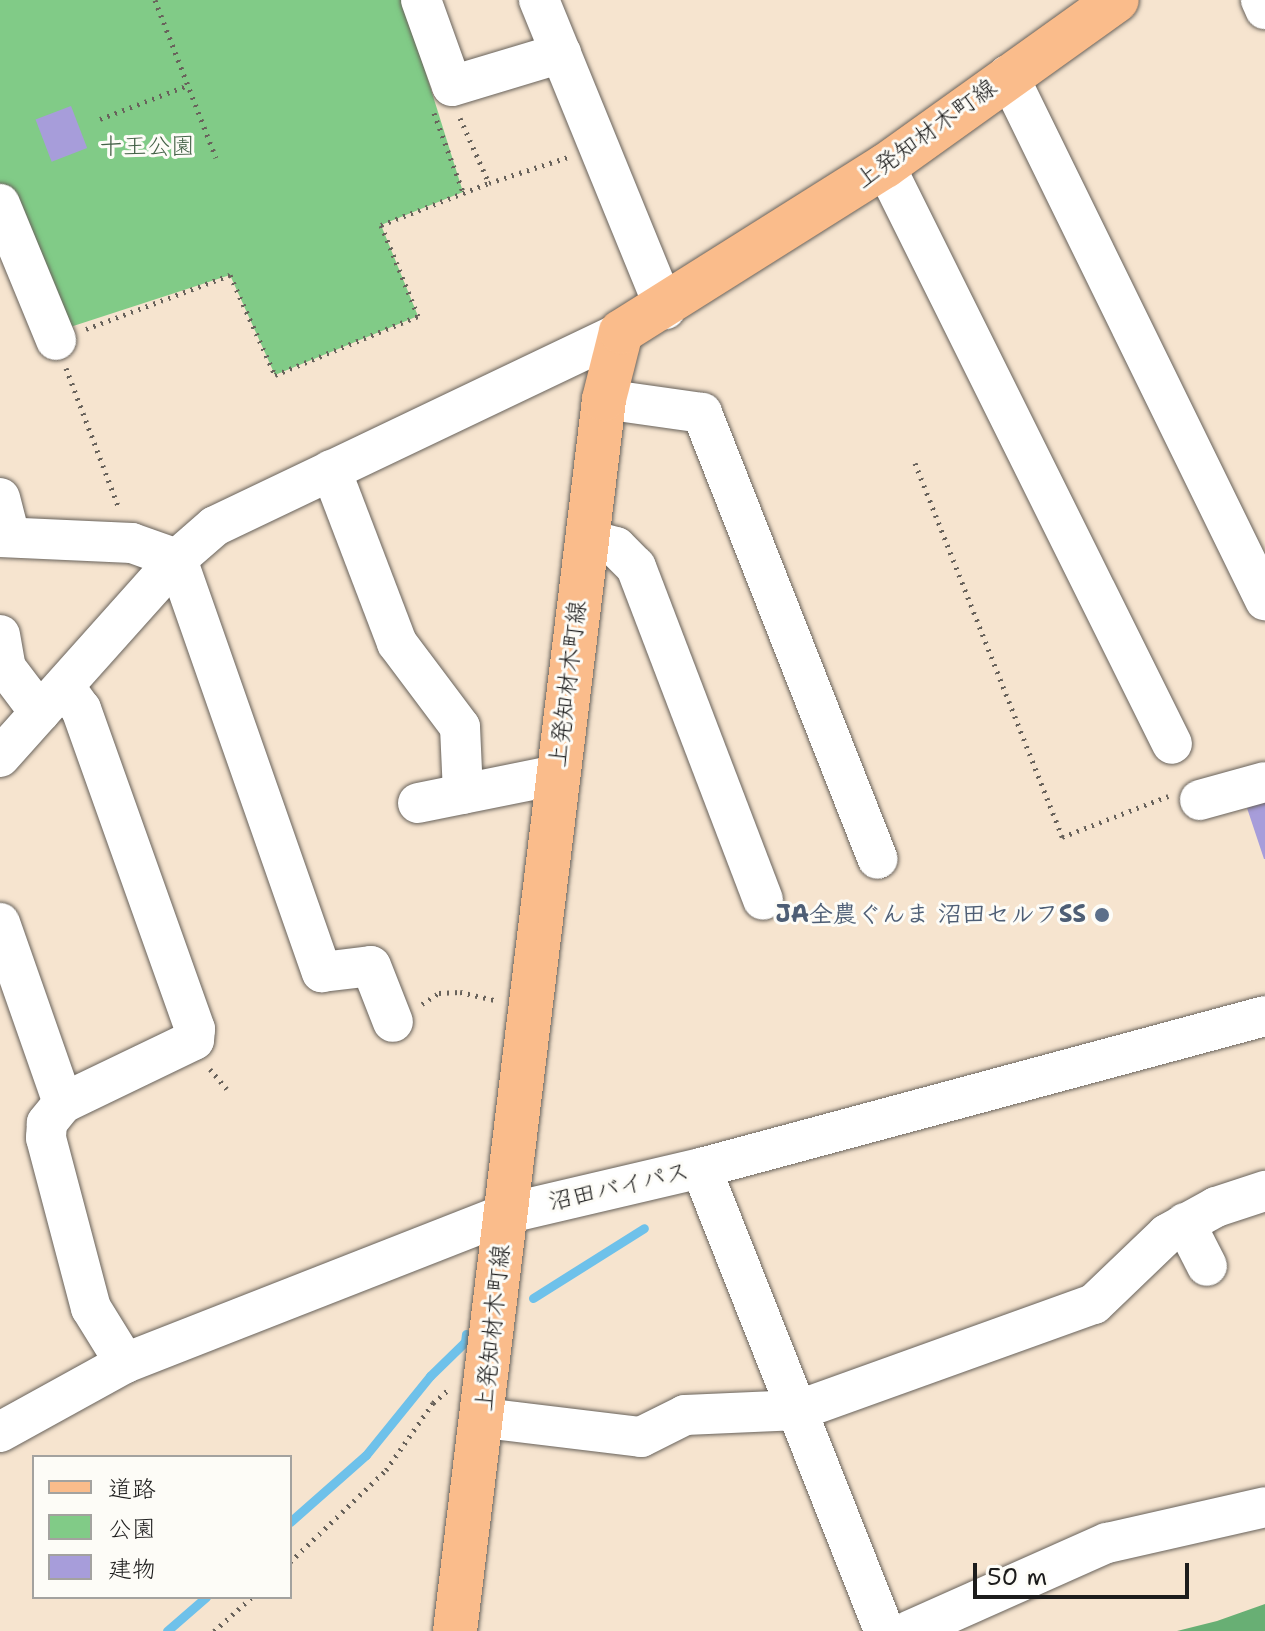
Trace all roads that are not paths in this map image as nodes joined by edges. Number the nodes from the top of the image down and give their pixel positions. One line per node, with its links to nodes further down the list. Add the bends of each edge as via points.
1 (421, 0): 6 (street, via 440,92)
2 (539, 0): 6 (street)
3 (1117, 0): 7 (main road, 上発知材木町線)
4 (1261, 0): 5 (street)
5 (1265, 9)
6 (561, 53): 10 (street)
7 (1008, 75): 8 (main road, 上発知材木町線); 19 (street)
8 (885, 166): 10 (main road, 上発知材木町線); 22 (street)
9 (0, 204): 12 (street)
10 (665, 309): 11 (main road, 上発知材木町線)
11 (621, 332): 13 (main road, 上発知材木町線); 14 (street)
12 (56, 340)
13 (604, 399): 17 (main road, 上発知材木町線); 29 (street, via 702,413)
14 (331, 470): 18 (street, via 215,526); 26 (street, via 397,643 460,727)
15 (0, 498): 16 (street)
16 (5, 537): 18 (street, via 132,543)
17 (586, 539): 24 (main road, 上発知材木町線); 30 (street, via 616,547 636,567)
18 (177, 559): 21 (street); 33 (street, via 322,972 371,966)
19 (1265, 600)
20 (2, 657): 21 (street)
21 (52, 700): 23 (street); 34 (street, via 81,709 195,1035)
22 (1172, 744)
23 (0, 757)
24 (557, 775): 26 (street); 37 (main road, 上発知材木町線)
25 (1265, 782): 27 (street)
26 (463, 794): 28 (street)
27 (1188, 797)
28 (418, 803)
29 (878, 859)
30 (763, 900)
31 (0, 923): 34 (street)
32 (1265, 1016): 35 (street, 沼田バイパス)
33 (393, 1022)
34 (63, 1103): 40 (street, via 47,1123 46,1138 91,1308)
35 (701, 1168): 37 (street, 沼田バイパス); 41 (street)
36 (1265, 1191): 38 (street)
37 (505, 1214): 40 (street, 沼田バイパス); 42 (main road, 上発知材木町線)
38 (1185, 1223): 39 (street); 41 (street, via 1094,1304)
39 (1207, 1266)
40 (125, 1363): 43 (street, 沼田バイパス)
41 (799, 1410): 42 (street, via 685,1415 641,1437); 46 (street)
42 (484, 1418): 45 (main road, 上発知材木町線)
43 (0, 1432)
44 (1265, 1507): 47 (street, via 1107,1543)
45 (455, 1631)
46 (884, 1631)
47 (909, 1631)

